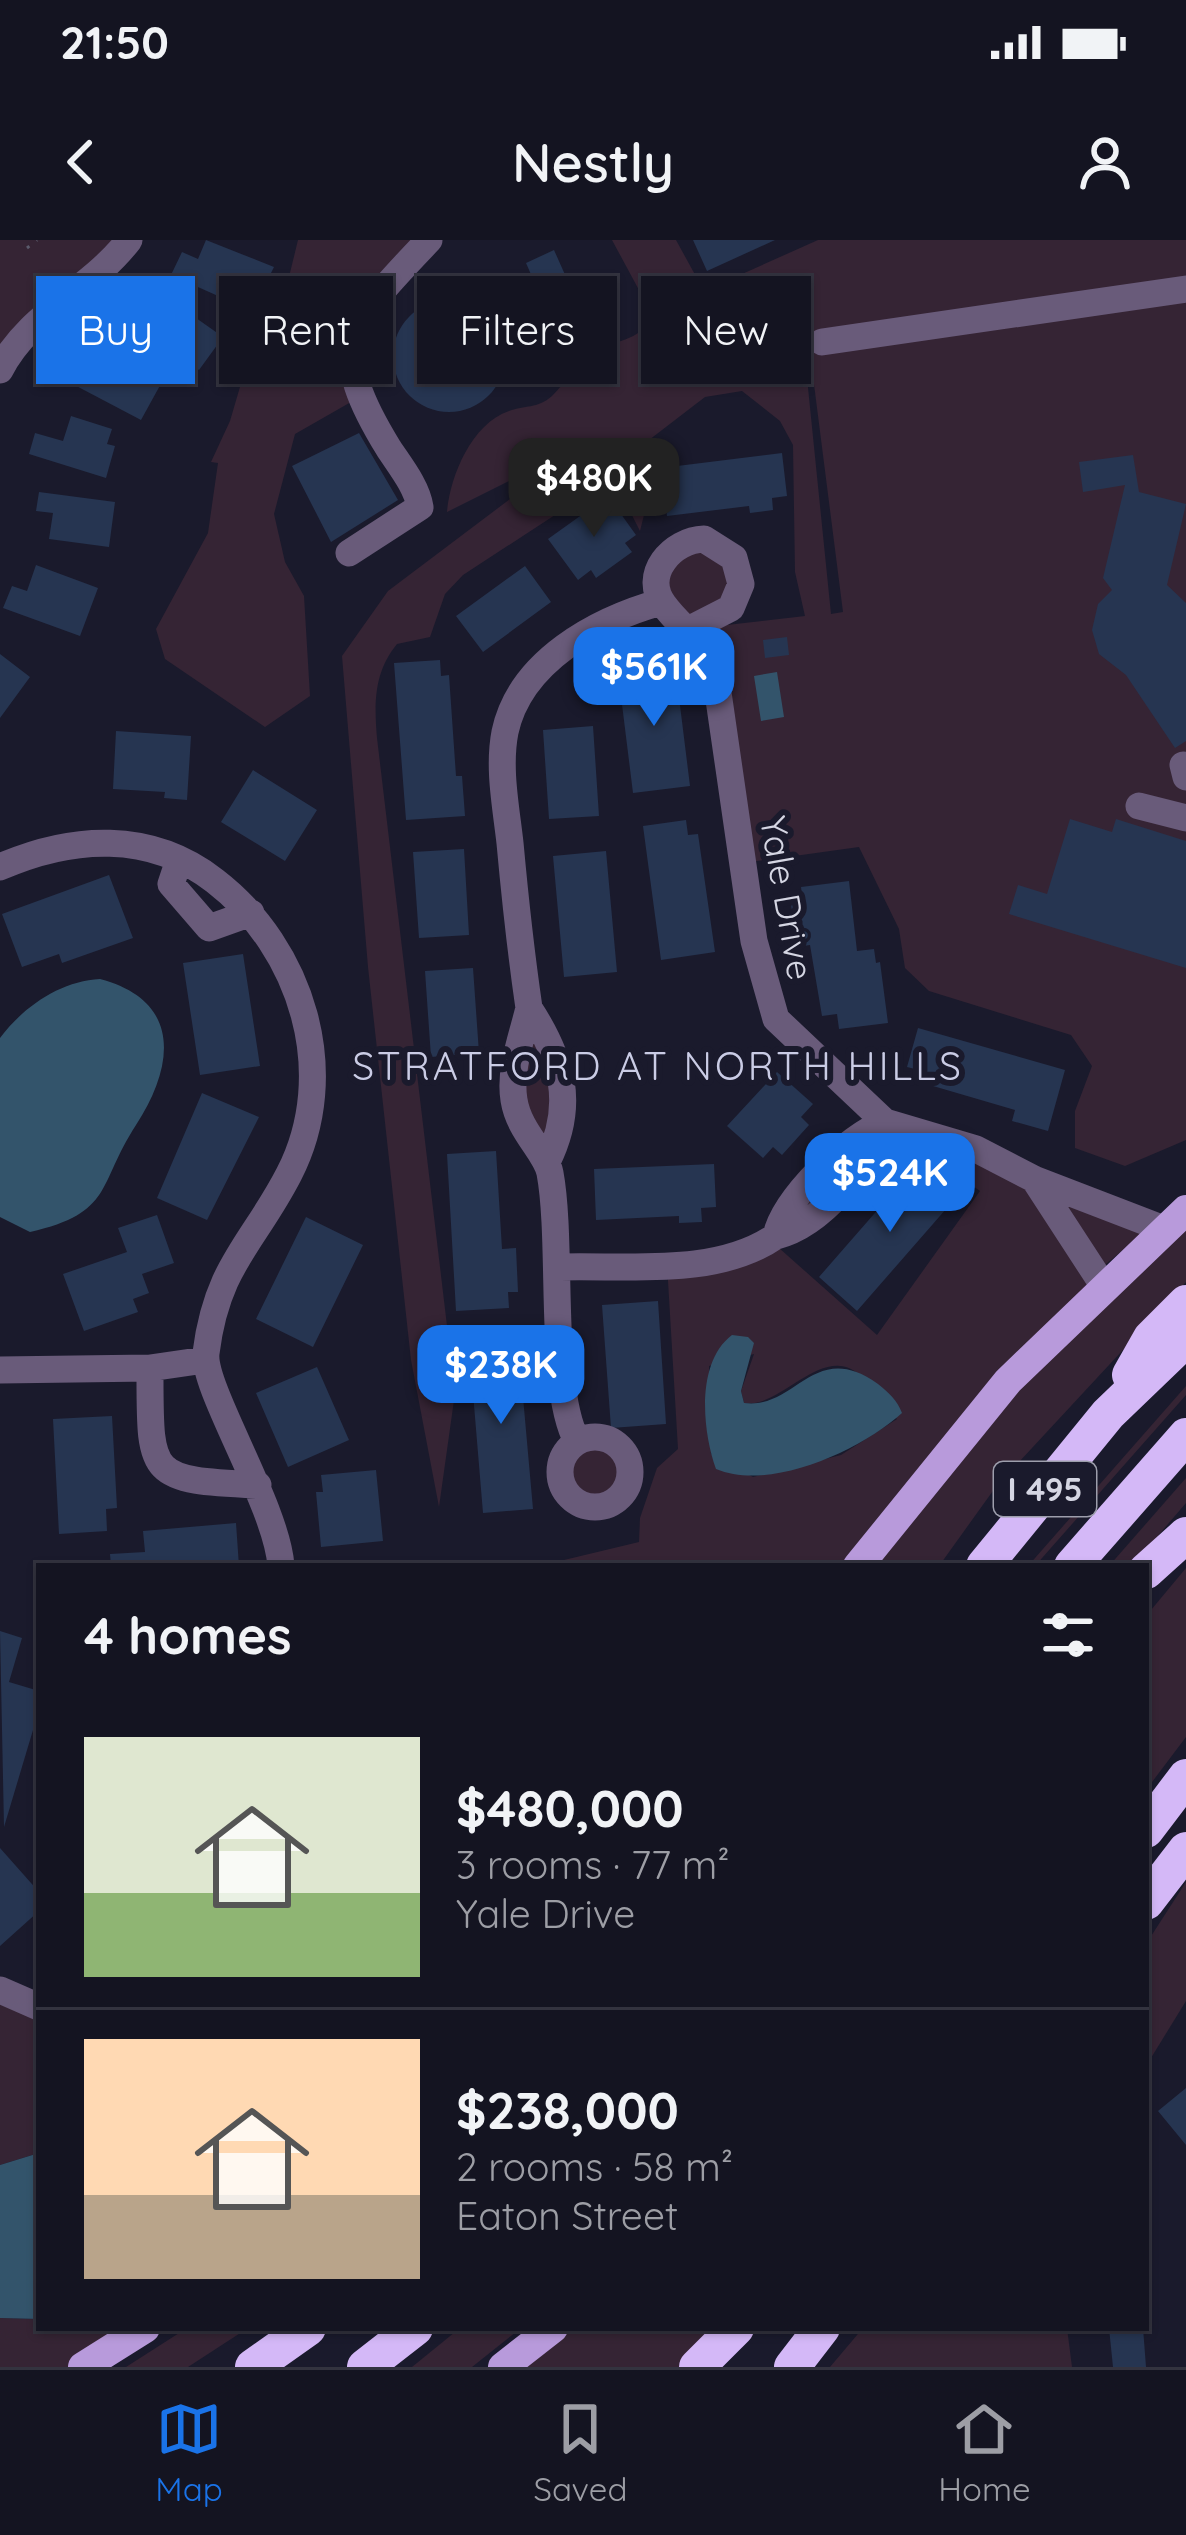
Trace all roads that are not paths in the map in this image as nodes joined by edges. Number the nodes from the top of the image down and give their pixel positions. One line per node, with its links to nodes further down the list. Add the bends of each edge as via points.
1 (129, 240): 5 (street, via 26,333)
2 (429, 240): 6 (street, via 354,332 347,359 358,398 420,507)
3 (1186, 289): 4 (street)
4 (822, 342)
5 (0, 370)
6 (349, 553)
7 (661, 602): 8 (street, Yale Drive); 8 (street, via 658,574 671,550 692,539 725,548 740,570 738,597); 14 (street, via 575,640 509,716 502,768)
8 (690, 629): 15 (street, Yale Drive, via 715,672 767,1001 803,1050)
9 (1139, 806): 10 (street)
10 (1186, 818)
11 (179, 860): 12 (street, via 119,842 88,842); 13 (street); 13 (street, via 171,884 209,928)
12 (0, 867)
13 (251, 913): 23 (street, via 304,1012 313,1097 287,1178 228,1270)
14 (529, 1008): 16 (street, via 514,1099 529,1143); 16 (street, via 556,1050 566,1095)
15 (885, 1122): 17 (street, Yale Drive, via 976,1149); 19 (street, via 860,1132 781,1216 776,1236 728,1258)
16 (548, 1162): 19 (street)
17 (1034, 1179): 18 (street, Yale Drive); 20 (street, Yale Drive)
18 (1175, 1220): 20 (main road)
19 (560, 1267): 28 (street, via 560,1339)
20 (1103, 1286): 32 (main road, via 961,1434)
21 (1186, 1303): 26 (highway, via 1151,1338)
22 (1186, 1340): 26 (highway, I 495)
23 (205, 1360): 24 (street); 29 (street)
24 (150, 1368): 25 (street); 29 (street, via 150,1436 161,1468 183,1481)
25 (0, 1370)
26 (1108, 1414): 33 (highway, I 495)
27 (1186, 1436): 34 (highway, I 495)
28 (577, 1442)
29 (258, 1485): 31 (street)
30 (1186, 1538): 35 (highway); 36 (main road)
31 (280, 1563)
32 (859, 1563)
33 (986, 1563)
34 (1075, 1563)
35 (1149, 1569)
36 (1149, 1588)
37 (1186, 1778): 38 (highway)
38 (1149, 1826)
39 (1186, 1850): 40 (highway)
40 (1149, 1898)
41 (0, 1990): 42 (street)
42 (36, 2006)
43 (140, 2331): 50 (main road)
44 (304, 2331): 51 (highway)
45 (412, 2331): 52 (highway)
46 (549, 2331): 53 (main road)
47 (733, 2331): 54 (highway)
48 (762, 2331): 55 (highway)
49 (820, 2331): 56 (highway)
50 (83, 2367)
51 (253, 2367)
52 (365, 2367)
53 (503, 2367)
54 (697, 2367)
55 (731, 2367)
56 (792, 2367)

